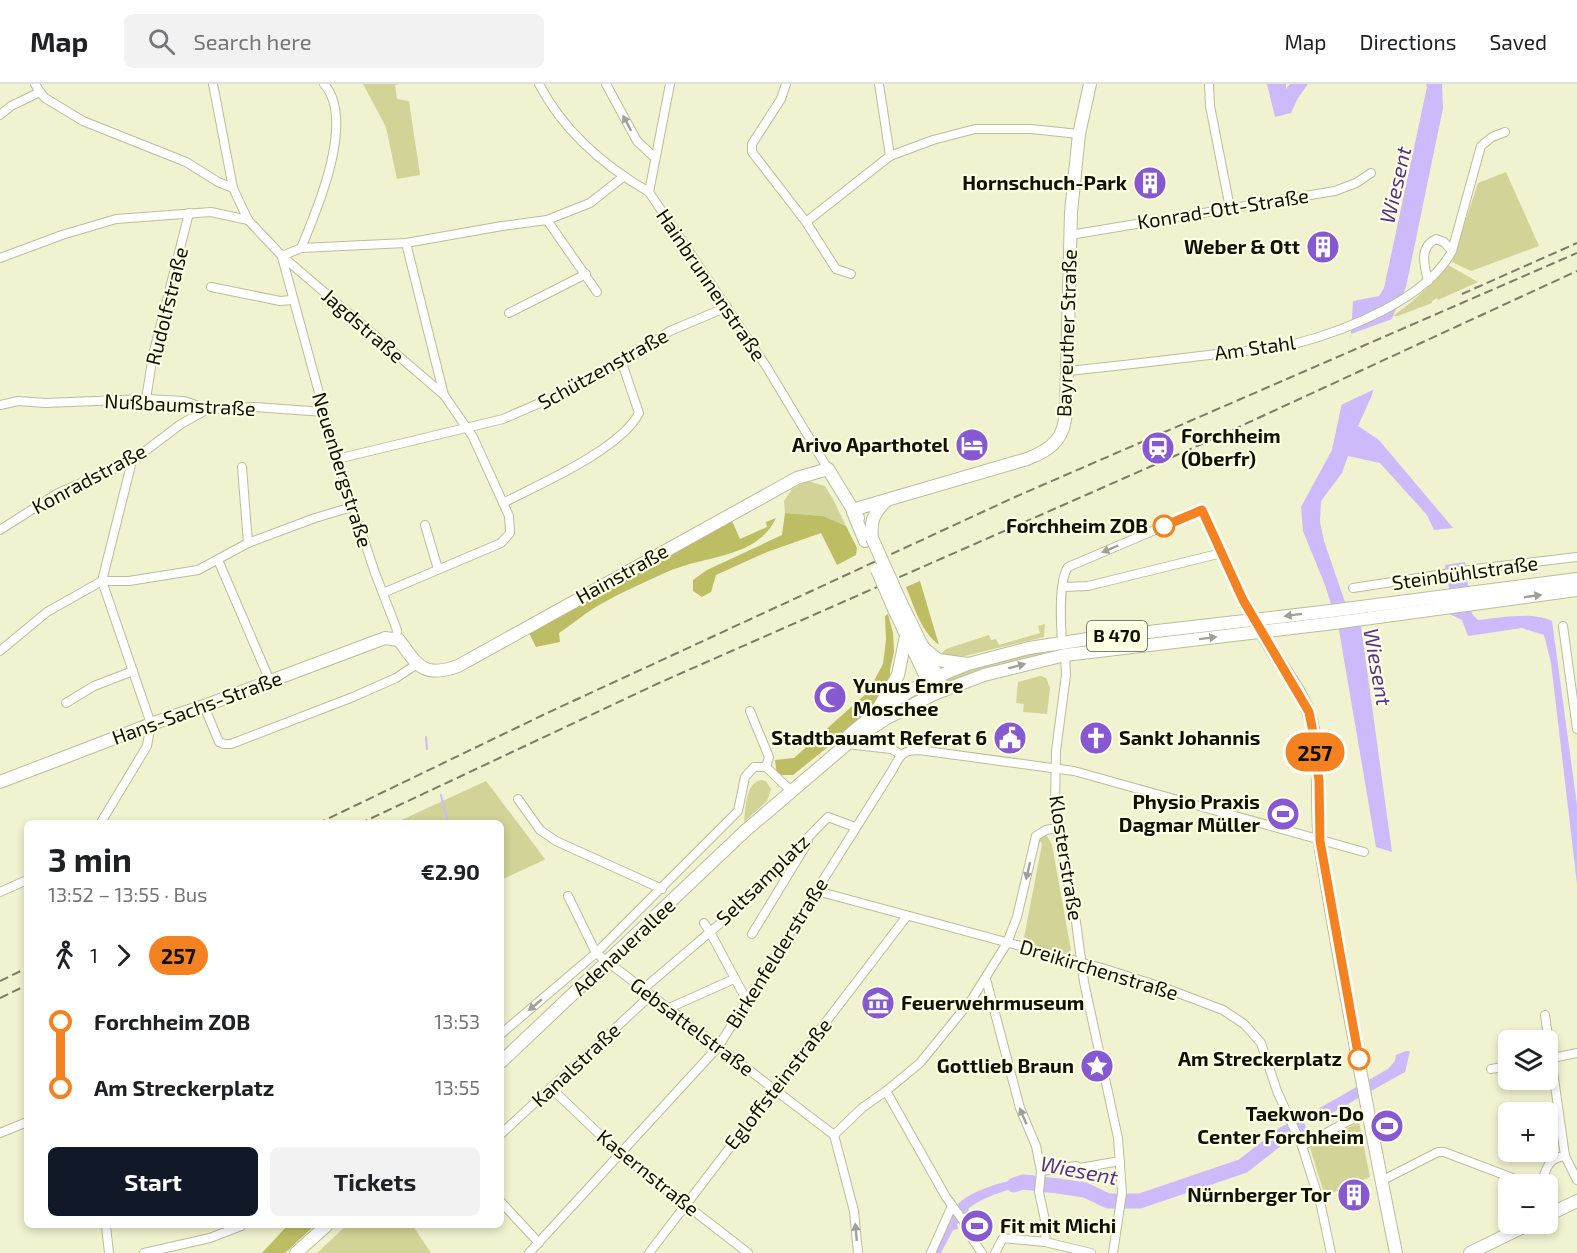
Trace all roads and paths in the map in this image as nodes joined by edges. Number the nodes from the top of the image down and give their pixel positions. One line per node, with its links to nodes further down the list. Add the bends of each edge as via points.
1 (35, 84): 11 (street)
2 (213, 84): 19 (street)
3 (324, 84): 28 (street, via 334,106 334,152)
4 (539, 84): 18 (street, Hainbrunnenstraße, via 550,106 587,147)
5 (606, 84): 16 (street, one-way to 5, via 637,141)
6 (670, 84): 16 (street)
7 (786, 84): 25 (street, via 781,99 752,144 752,152)
8 (879, 84): 15 (street)
9 (1090, 84): 14 (main road, Bayreuther Straße)
10 (1209, 84): 21 (street)
11 (40, 92): 12 (street); 19 (street, via 83,121 186,162)
12 (0, 115)
13 (1504, 132): 29 (street, Am Stahl, via 1481,146)
14 (1079, 134): 15 (street, via 975,129); 26 (main road, Bayreuther Straße)
15 (890, 156): 25 (street)
16 (655, 158): 20 (street)
17 (1371, 173): 21 (street, Konrad-Ott-Straße, via 1335,191)
18 (623, 177): 20 (street, Hainbrunnenstraße); 24 (street, via 590,202)
19 (233, 188): 23 (street)
20 (649, 192): 38 (street, Hainbrunnenstraße)
21 (1230, 208): 26 (street, Konrad-Ott-Straße)
22 (189, 213): 23 (street, via 211,212); 31 (street, via 103,221); 43 (street, Rudolfstraße)
23 (248, 220): 30 (street)
24 (547, 220): 27 (street); 32 (street)
25 (806, 222): 33 (street, via 836,270)
26 (1070, 235): 41 (main road, Bayreuther Straße)
27 (406, 243): 28 (street); 42 (street)
28 (301, 248): 30 (street)
29 (1452, 251): 34 (street, Am Stahl); 34 (street, via 1436,239 1428,243 1424,252)
30 (282, 256): 37 (street, Neuenbergstraße); 42 (street, Jagdstraße)
31 (0, 258)
32 (586, 274): 36 (street); 39 (street)
33 (851, 274)
34 (1428, 281): 41 (street, Am Stahl, via 1351,326 1292,344)
35 (211, 287): 37 (street)
36 (597, 292)
37 (292, 300): 46 (street, Neuenbergstraße)
38 (727, 307): 40 (street, Schützenstraße, via 670,331); 51 (street, Hainbrunnenstraße)
39 (509, 313)
40 (622, 363): 47 (street, Schützenstraße, via 526,410); 53 (street, via 639,412 634,422 580,463)
41 (1068, 371): 52 (main road, Bayreuther Straße, via 1065,423 1058,440 1048,449 1028,459)
42 (444, 395): 47 (street)
43 (146, 399): 44 (street, Nußbaumstraße, via 18,401); 45 (street, Nußbaumstraße, via 184,401)
44 (0, 405)
45 (208, 409): 46 (street, Nußbaumstraße, via 255,407); 49 (street, Konradstraße)
46 (324, 412): 48 (street, Neuenbergstraße)
47 (466, 427): 48 (street, Schützenstraße); 53 (street)
48 (337, 459): 54 (street, Neuenbergstraße)
49 (132, 461): 57 (street, Konradstraße, via 58,493); 65 (street)
50 (242, 467): 59 (street)
51 (828, 469): 55 (main road, Hainbrunnenstraße); 81 (main road, Hainstraße, via 797,478 458,666 441,671)
52 (887, 500): 55 (main road, Bayreuther Straße); 58 (main road, via 872,519)
53 (503, 503): 63 (street, via 511,524 510,533 501,543)
54 (352, 507): 59 (street); 69 (street, Neuenbergstraße)
55 (853, 512): 58 (main road, B 470)
56 (425, 525): 63 (street)
57 (0, 530)
58 (868, 539): 71 (main road, B 470, bridge)
59 (248, 543): 62 (street)
60 (1222, 553): 66 (street, via 1097,584); 66 (street, one-way to 66, via 1202,510 1068,567); 73 (street)
61 (1577, 557): 67 (street, Steinbühlstraße)
62 (218, 561): 65 (street, via 184,573); 85 (street)
63 (438, 569): 69 (street)
64 (1577, 579): 70 (main road, B 470)
65 (102, 581): 80 (street, via 47,612); 83 (street)
66 (1063, 587): 79 (street, Klosterstraße, via 1060,618)
67 (1353, 588)
68 (1577, 590): 70 (main road, B 470, one-way to 68)
69 (383, 593): 77 (street, Neuenbergstraße, via 397,630)
70 (1488, 596): 72 (main road, B 470)
71 (898, 607): 76 (main road, B 470); 78 (main road, B 470)
72 (1332, 617): 73 (main road, B 470, one-way to 73); 75 (main road, B 470)
73 (1256, 620): 75 (main road); 79 (main road, B 470)
74 (1563, 626): 92 (street)
75 (1262, 632): 79 (main road, B 470, one-way to 75); 105 (main road, via 1309,712 1319,781)
76 (906, 636): 84 (main road, B 470); 90 (main road, via 898,675)
77 (396, 638): 81 (main road); 85 (main road, Hans-Sachs-Straße, via 385,638)
78 (921, 646): 82 (main road, B 470, via 933,657); 84 (main road, B 470)
79 (1064, 649): 82 (main road, B 470, via 1029,648); 86 (main road, B 470, one-way to 79); 96 (street, Klosterstraße, via 1066,675)
80 (0, 651)
81 (417, 664): 88 (street, via 353,698 231,744 219,742)
82 (968, 664): 84 (main road, Adenauerallee)
83 (133, 671): 87 (street, via 94,686); 91 (street)
84 (932, 678): 86 (main road, B 470); 90 (main road, Adenauerallee)
85 (270, 681): 88 (main road, Hans-Sachs-Straße)
86 (939, 692): 93 (main road, Adenauerallee)
87 (66, 704)
88 (204, 706): 91 (main road, Hans-Sachs-Straße)
89 (750, 711): 95 (street, via 769,758)
90 (875, 713): 98 (main road, Adenauerallee)
91 (151, 724): 97 (main road, Hans-Sachs-Straße); 100 (street, via 147,746)
92 (1577, 729)
93 (847, 744): 94 (street, via 891,749); 104 (main road, Adenauerallee)
94 (900, 754): 96 (street, via 919,750); 101 (street, Birkenfelderstraße)
95 (766, 767): 98 (street); 108 (street, via 754,767 745,777 738,811)
96 (1055, 767): 103 (street, Klosterstraße); 105 (street)
97 (0, 782)
98 (788, 788): 104 (main road, Adenauerallee, via 762,810)
99 (518, 799): 108 (street, via 540,830 556,841)
100 (102, 820)
101 (855, 827): 102 (street, Seltsamplatz, via 828,817); 109 (street, Birkenfelderstraße)
102 (816, 828): 114 (street, Seltsamplatz, via 743,904); 115 (street, Seltsamplatz)
103 (1057, 828): 116 (street, one-way to 116, via 1036,836); 118 (street, Klosterstraße, via 1075,914)
104 (746, 831): 119 (main road, Adenauerallee)
105 (1320, 841): 106 (street); 139 (main road)
106 (1364, 852)
107 (24, 881): 110 (street)
108 (662, 889): 117 (street)
109 (817, 891): 112 (street, Dreikirchenstraße); 124 (street, Birkenfelderstraße)
110 (0, 892)
111 (568, 896): 117 (street)
112 (907, 916): 116 (street, Dreikirchenstraße); 136 (street, Egloffsteinstraße)
113 (704, 922): 114 (street, Seltsamplatz)
114 (710, 932): 120 (street, Seltsamplatz); 122 (street, Seltsamplatz)
115 (752, 934)
116 (1007, 943): 118 (street, Dreikirchenstraße); 121 (street)
117 (596, 954): 119 (street, Gebsattelstraße); 128 (street, one-way to 128)
118 (1080, 962): 144 (street, Dreikirchenstraße, via 1173,991 1223,1010 1244,1024 1261,1043); 147 (street, Klosterstraße)
119 (607, 963): 122 (street, Gebsattelstraße); 132 (main road, Adenauerallee)
120 (734, 979): 124 (street, Seltsamplatz); 125 (street)
121 (986, 979): 138 (street, via 920,1063); 148 (street, one-way to 121)
122 (642, 990): 123 (street, Gebsattelstraße)
123 (650, 996): 125 (street, Gebsattelstraße); 135 (street, Kanalstraße)
124 (747, 1001): 129 (street, Birkenfelderstraße)
125 (667, 1009): 129 (street, Gebsattelstraße)
126 (1545, 1016): 127 (street)
127 (1547, 1030)
128 (504, 1031)
129 (718, 1047): 136 (street, Gebsattelstraße); 145 (street, Birkenfelderstraße)
130 (1577, 1053): 131 (street)
131 (1558, 1057)
132 (504, 1059)
133 (1498, 1068): 134 (street)
134 (1491, 1069)
135 (551, 1088): 141 (street, Kanalstraße); 145 (street, Kasernstraße)
136 (774, 1089): 143 (street, Gebsattelstraße); 155 (street, Egloffsteinstraße)
137 (1554, 1090): 146 (street)
138 (886, 1091): 143 (street); 156 (street)
139 (1369, 1110): 144 (street); 151 (main road)
140 (24, 1123): 142 (street)
141 (504, 1131)
142 (0, 1133)
143 (834, 1135): 170 (street, one-way to 143, via 855,1211)
144 (1302, 1146): 176 (street)
145 (620, 1153): 155 (street, Kasernstraße); 163 (street, Birkenfelderstraße)
146 (1565, 1156): 150 (street, via 1549,1162); 152 (street)
147 (1120, 1161): 148 (street); 175 (street, Klosterstraße, via 1122,1193)
148 (1041, 1171): 162 (street, via 1039,1191)
149 (1502, 1174): 151 (street, via 1438,1152)
150 (1545, 1174)
151 (1381, 1180): 177 (main road)
152 (1577, 1180)
153 (1577, 1201): 157 (main road)
154 (504, 1205): 163 (street)
155 (685, 1205): 168 (street, Egloffsteinstraße); 169 (street, Kasernstraße)
156 (952, 1206): 171 (street); 172 (street)
157 (1558, 1210)
158 (106, 1228): 164 (street)
159 (236, 1228): 165 (street)
160 (324, 1228): 166 (main road)
161 (1509, 1234): 178 (main road)
162 (1045, 1242): 173 (street, via 1003,1238); 174 (street)
163 (539, 1243): 167 (street, Birkenfelderstraße)
164 (109, 1253)
165 (144, 1253)
166 (296, 1253)
167 (529, 1253)
168 (649, 1253)
169 (748, 1253)
170 (858, 1253)
171 (931, 1253)
172 (982, 1253)
173 (994, 1253)
174 (1091, 1253)
175 (1113, 1253)
176 (1332, 1253)
177 (1396, 1253)
178 (1470, 1253)

